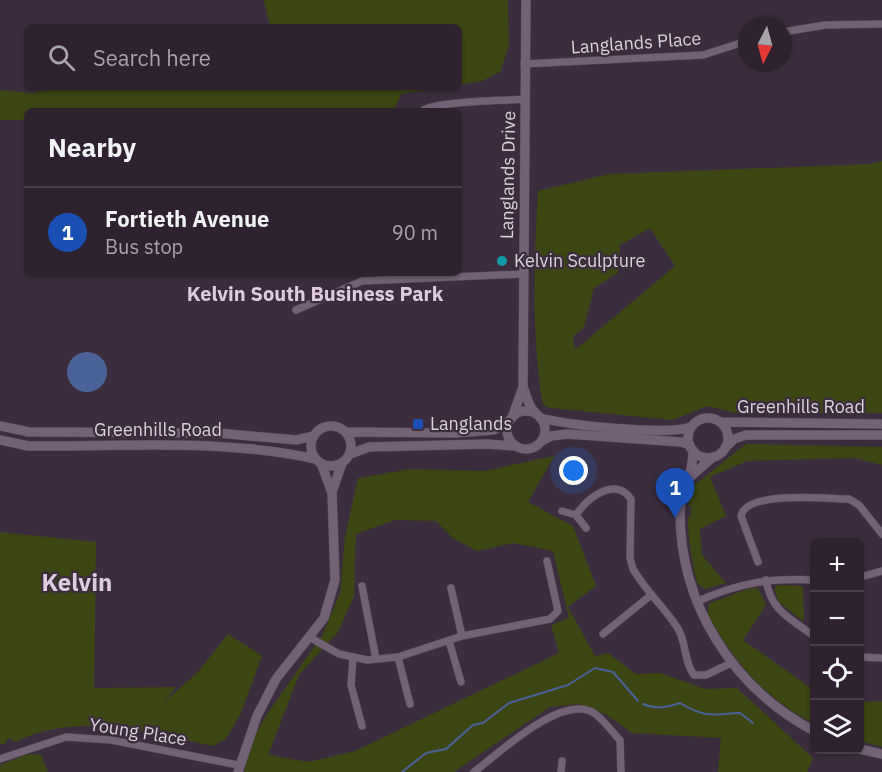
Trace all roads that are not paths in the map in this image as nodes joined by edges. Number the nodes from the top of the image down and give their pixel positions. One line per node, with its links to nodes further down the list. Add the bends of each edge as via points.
1 (526, 0): 5 (street, Langlands Drive)
2 (882, 24): 3 (street, via 825,25)
3 (792, 30)
4 (738, 44): 5 (street, Langlands Place, via 703,55)
5 (524, 63): 6 (street, Langlands Drive)
6 (525, 99): 7 (street); 8 (street, Langlands Drive)
7 (426, 108)
8 (523, 274): 9 (street, via 362,281); 10 (street, Langlands Drive)
9 (296, 310)
10 (523, 387): 11 (street, Langlands Drive); 12 (street, Langlands Drive)
11 (538, 416): 12 (street, via 525,411); 16 (street, via 566,423 672,431); 21 (street, via 545,429)
12 (510, 419): 17 (street, via 494,430); 22 (street, via 507,435)
13 (720, 422): 14 (street, Greenhills Road); 16 (street, via 708,418); 24 (street, via 727,431)
14 (882, 424)
15 (0, 426): 19 (street, Greenhills Road, via 29,432 218,433 296,441)
16 (691, 427): 23 (street)
17 (346, 432): 19 (street, via 337,426 326,426); 25 (street, via 351,442)
18 (882, 435): 24 (street, Greenhills Road, via 746,435)
19 (314, 436): 27 (street, via 311,448)
20 (0, 440): 27 (street, Greenhills Road, via 28,446 220,446 281,452)
21 (542, 441): 22 (street, via 532,448); 23 (street, via 567,434 681,442)
22 (514, 446): 25 (street, via 369,447)
23 (691, 448): 26 (street, via 702,457); 29 (street, via 693,466)
24 (725, 448): 26 (street)
25 (350, 454): 28 (street)
26 (713, 457): 29 (street)
27 (319, 461): 28 (street, via 332,466); 30 (street)
28 (342, 463): 30 (street)
29 (689, 478): 44 (street, via 680,516 686,573)
30 (332, 493): 48 (street, via 335,580 324,618)
31 (562, 511): 32 (street)
32 (576, 515): 33 (street); 43 (street, via 589,498 602,492 617,490 628,495 630,558)
33 (586, 528)
34 (882, 534): 36 (street, via 859,505 849,499 759,500 745,507 741,516)
35 (547, 561): 47 (street, via 558,611 550,620)
36 (758, 562)
37 (882, 571): 38 (street)
38 (864, 576)
39 (766, 580): 40 (street); 44 (street, via 727,588); 45 (street, via 768,595 775,606)
40 (810, 580)
41 (362, 586): 54 (street)
42 (452, 588): 47 (street)
43 (651, 595): 46 (street); 55 (street, via 678,627 685,642 687,665 694,675 706,675)
44 (696, 602): 55 (street)
45 (810, 633)
46 (603, 634)
47 (462, 636): 49 (street)
48 (311, 638): 53 (street); 64 (street, via 276,680 257,716)
49 (449, 641): 50 (street); 56 (street)
50 (398, 657): 54 (street); 57 (street)
51 (864, 657): 52 (street)
52 (882, 657)
53 (353, 658): 54 (street); 58 (street, via 351,685)
54 (376, 659)
55 (731, 663): 59 (street, via 769,701)
56 (461, 682)
57 (410, 704)
58 (362, 726)
59 (810, 728)
60 (864, 750): 61 (street)
61 (882, 754)
62 (0, 759): 64 (street, Young Place, via 66,737 111,740)
63 (562, 761): 66 (street)
64 (238, 769)
65 (474, 772): 67 (street, via 550,715 570,710 593,712 620,740)
66 (561, 772)
67 (621, 772)

